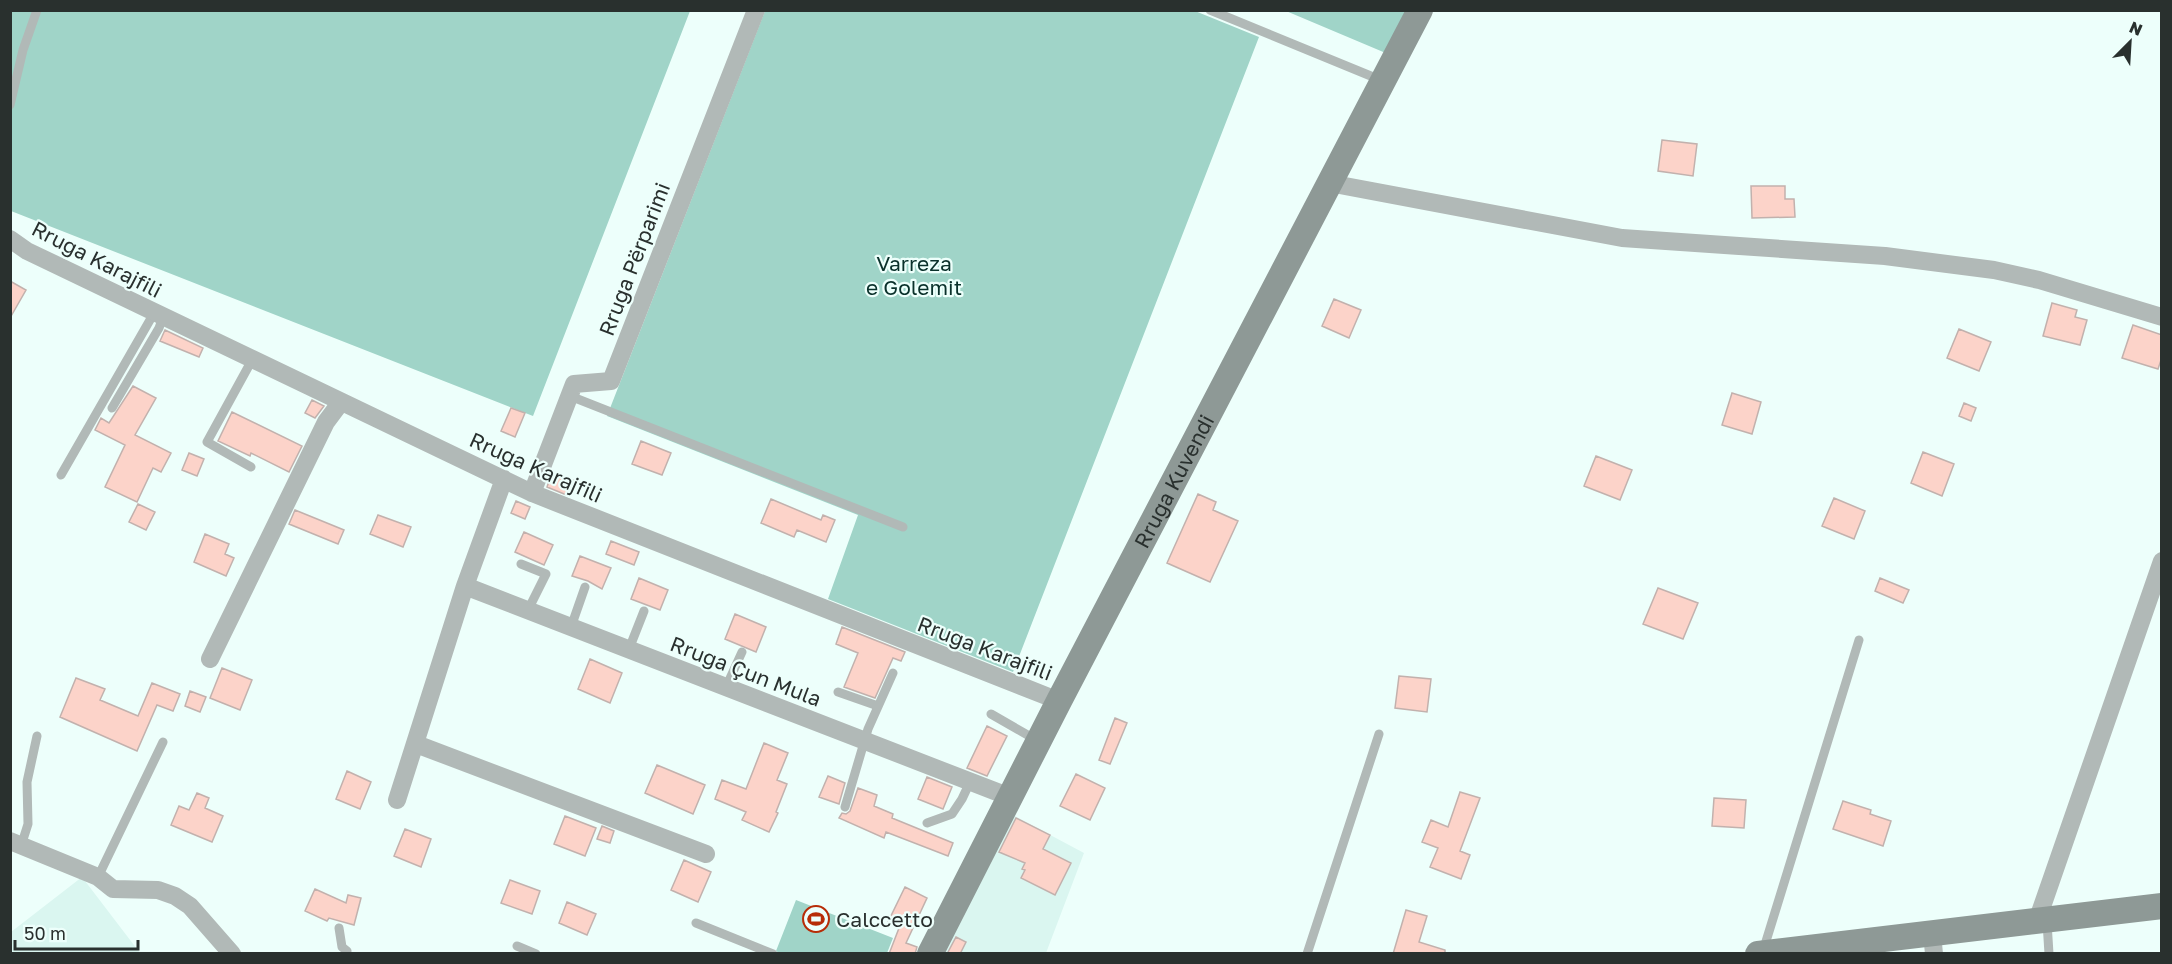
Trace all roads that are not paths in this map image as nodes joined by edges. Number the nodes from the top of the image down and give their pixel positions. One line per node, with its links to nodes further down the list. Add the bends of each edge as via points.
1 (37, 10): 6 (lane)
2 (756, 10): 12 (street, Rruga Përparimi, via 611,381 574,384)
3 (1210, 10): 5 (lane)
4 (1420, 10): 5 (street, Rruga Kuvendi)
5 (1383, 81): 7 (street, Rruga Kuvendi)
6 (10, 105)
7 (1329, 183): 10 (street, via 1622,238 1885,256 1994,270); 34 (street, Rruga Kuvendi)
8 (12, 242): 9 (street, Rruga Karajfili)
9 (159, 315): 11 (street, Rruga Karajfili); 14 (lane, via 159,328); 16 (lane)
10 (2162, 317)
11 (252, 360): 13 (street, Rruga Karajfili); 15 (lane, via 207,442)
12 (570, 396): 18 (street); 19 (lane)
13 (341, 402): 17 (street, Rruga Karajfili); 30 (street, via 326,422)
14 (112, 408)
15 (251, 467)
16 (61, 475)
17 (504, 479): 18 (street, Rruga Karajfili); 22 (street)
18 (532, 493): 34 (street, Rruga Karajfili)
19 (903, 527)
20 (2162, 561): 52 (street)
21 (521, 564): 24 (lane, via 546,573)
22 (465, 586): 24 (street, Rruga Çun Mula); 42 (street)
23 (585, 587): 26 (lane)
24 (528, 610): 26 (street, Rruga Çun Mula)
25 (644, 611): 28 (lane)
26 (571, 627): 28 (street, Rruga Çun Mula)
27 (1859, 640): 58 (lane)
28 (629, 649): 32 (street, Rruga Çun Mula)
29 (742, 652): 32 (lane)
30 (210, 659)
31 (893, 672): 35 (lane)
32 (726, 687): 39 (street, Rruga Çun Mula)
33 (838, 692): 35 (lane)
34 (1059, 700): 40 (street, Rruga Kuvendi)
35 (878, 706): 39 (lane)
36 (991, 714): 40 (lane)
37 (1379, 734): 64 (lane)
38 (37, 736): 48 (lane, via 27,782 28,824)
39 (866, 741): 43 (street, Rruga Çun Mula); 46 (lane)
40 (1038, 741): 44 (street, Rruga Kuvendi)
41 (163, 742): 50 (lane)
42 (416, 744): 45 (street); 49 (street)
43 (970, 782): 44 (street, Rruga Çun Mula); 47 (lane, via 952,814)
44 (1010, 797): 63 (street, Rruga Kuvendi)
45 (397, 800)
46 (844, 807)
47 (927, 823)
48 (16, 844): 50 (street)
49 (706, 854)
50 (98, 877): 59 (street, via 113,888 158,890 175,896 190,906)
51 (2162, 906): 52 (street)
52 (2042, 920): 55 (street); 66 (lane)
53 (696, 923): 62 (lane)
54 (339, 928): 60 (lane)
55 (1933, 943): 57 (street)
56 (517, 946): 61 (lane)
57 (1790, 952): 58 (street)
58 (1762, 953): 65 (street)
59 (232, 954)
60 (346, 954)
61 (536, 954)
62 (773, 954)
63 (930, 954)
64 (1307, 954)
65 (1758, 954)
66 (2049, 954)

